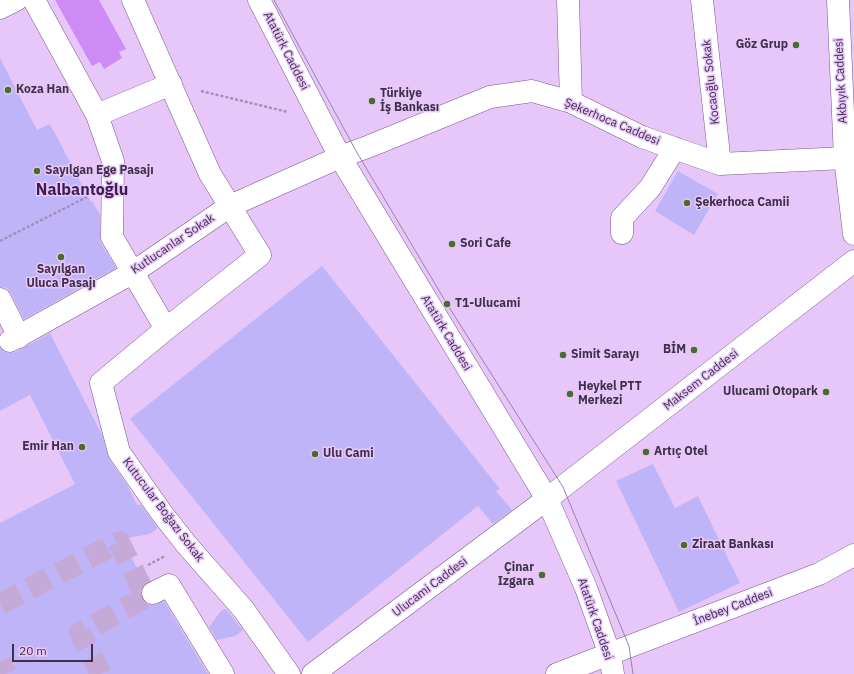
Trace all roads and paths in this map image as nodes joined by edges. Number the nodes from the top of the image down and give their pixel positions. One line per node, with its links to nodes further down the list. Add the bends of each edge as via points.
1 (16, 0): 8 (street)
2 (34, 0): 11 (street)
3 (134, 0): 9 (street)
4 (259, 0): 12 (street, Atatürk Caddesi)
5 (568, 0): 10 (street)
6 (702, 0): 16 (street, Kocaoğlu Sokak)
7 (838, 0): 15 (street, Akbıyık Caddesi)
8 (0, 8)
9 (171, 84): 11 (street); 12 (path); 18 (street, via 210,174)
10 (572, 102): 13 (street, Şekerhoca Caddesi, via 642,137); 14 (street, Şekerhoca Caddesi, via 532,91 490,96)
11 (97, 115): 17 (street, via 113,161)
12 (321, 120): 14 (street, Atatürk Caddesi)
13 (675, 148): 16 (street, Şekerhoca Caddesi); 19 (street, via 650,188 622,218)
14 (340, 157): 18 (street, Kutlucanlar Sokak); 26 (street, Atatürk Caddesi)
15 (845, 158): 16 (street, Şekerhoca Caddesi); 20 (street, Akbıyık Caddesi)
16 (720, 164)
17 (113, 183): 21 (path); 23 (street, via 112,237)
18 (230, 206): 23 (street, Kutlucanlar Sokak); 25 (street, via 260,254)
19 (622, 234)
20 (854, 234)
21 (0, 241)
22 (854, 261): 26 (street, Maksem Caddesi)
23 (132, 272): 24 (street, Kutlucanlar Sokak, via 15,339); 25 (street)
24 (0, 299)
25 (166, 329): 31 (street, Kutucular Boğazı Sokak, via 101,383 119,452 161,512 244,610)
26 (547, 499): 29 (street, Atatürk Caddesi, via 586,588); 32 (street, Ulucami Caddesi)
27 (854, 555): 29 (street, İnebey Caddesi, via 819,574)
28 (152, 593): 30 (street, via 168,585)
29 (611, 664): 33 (street, İnebey Caddesi)
30 (224, 674)
31 (289, 674)
32 (312, 674)
33 (557, 674)

